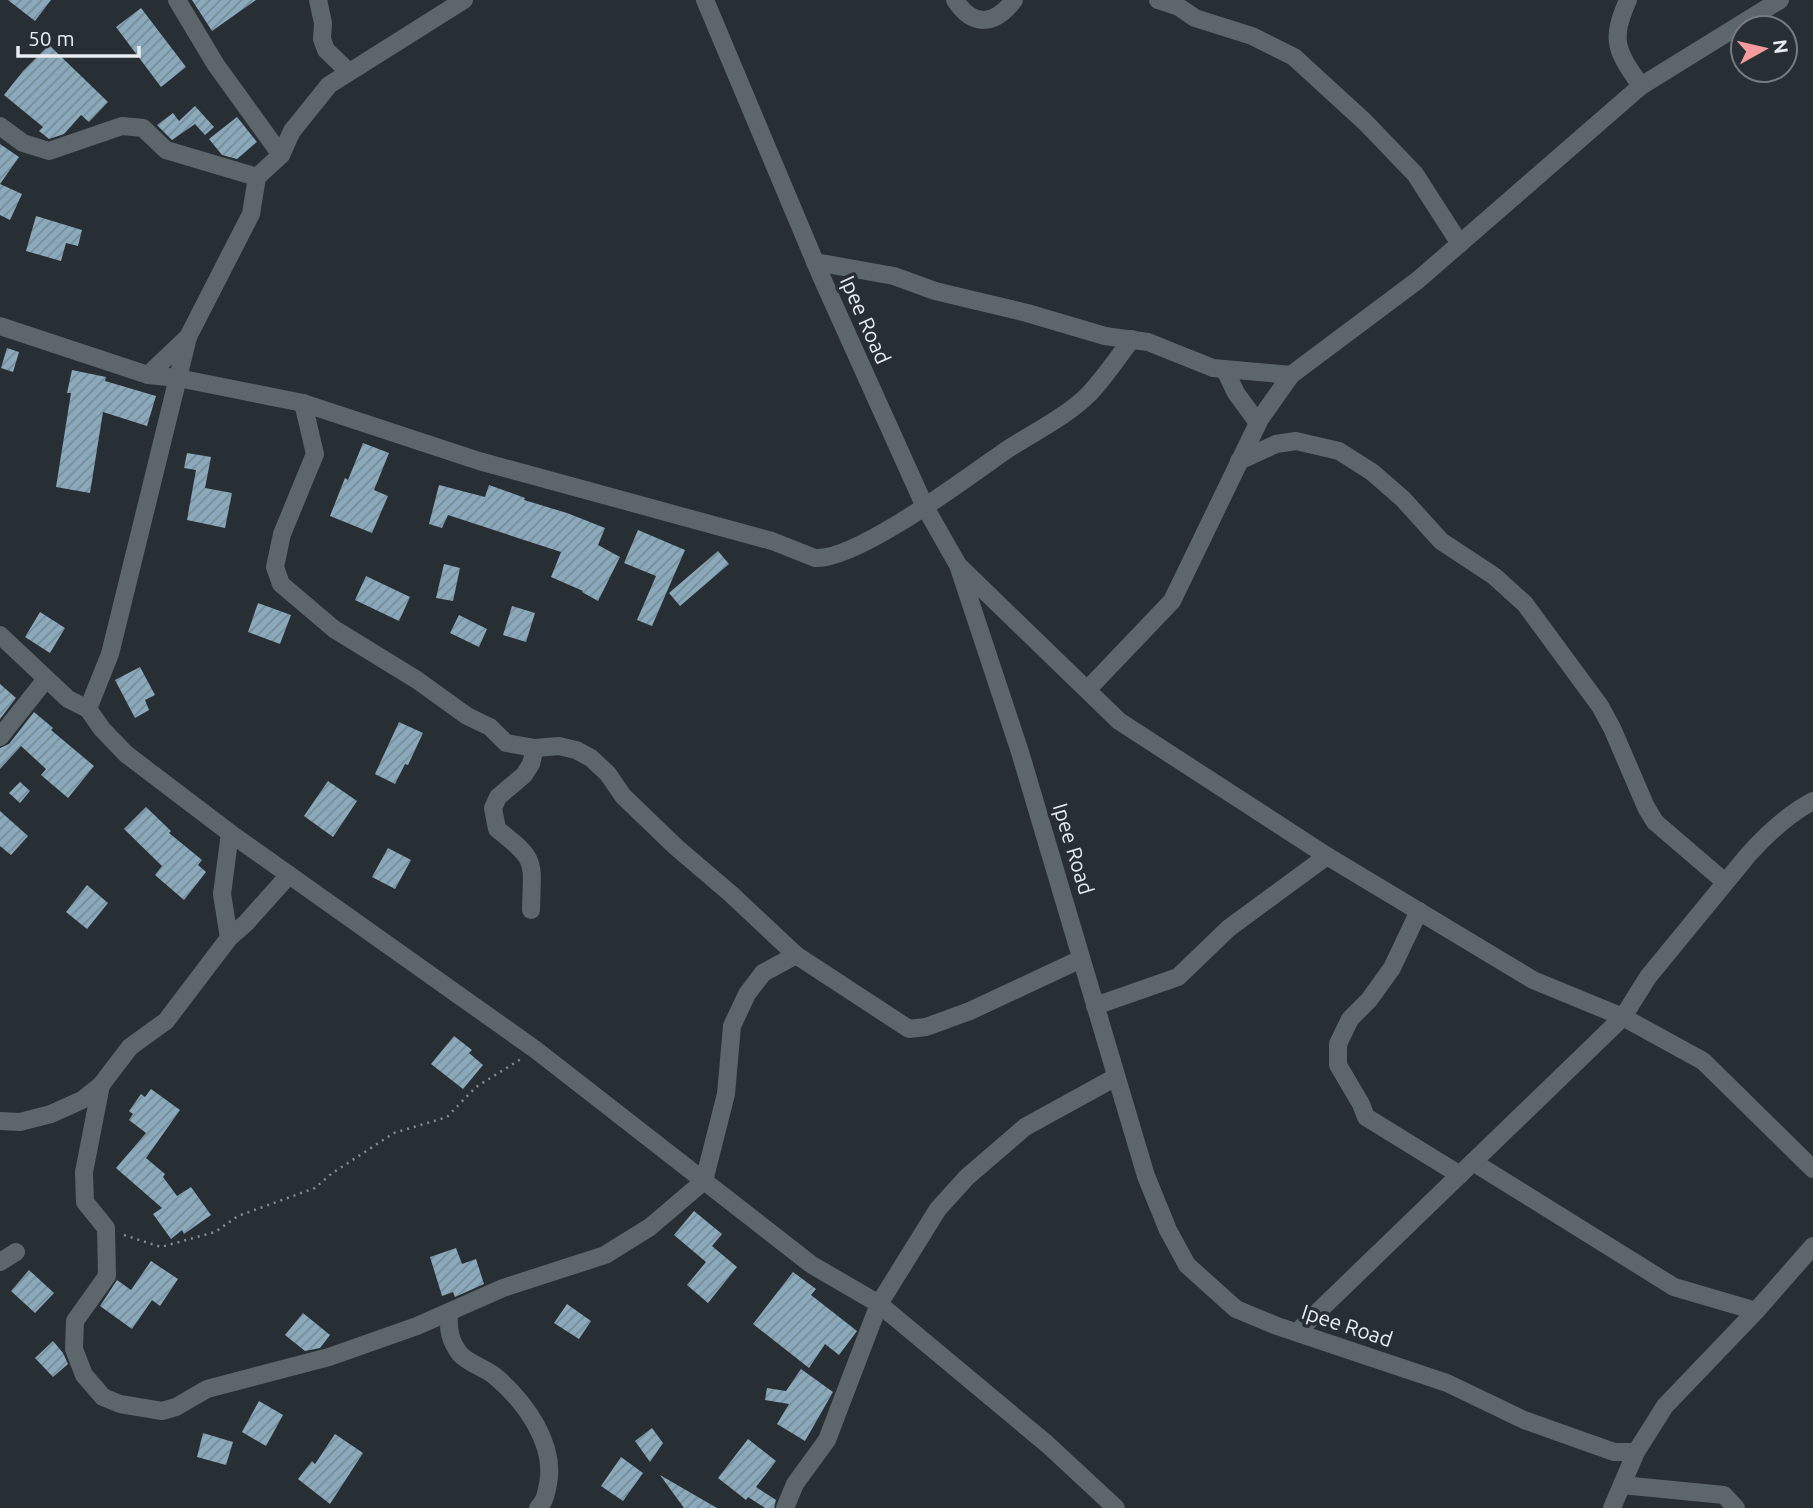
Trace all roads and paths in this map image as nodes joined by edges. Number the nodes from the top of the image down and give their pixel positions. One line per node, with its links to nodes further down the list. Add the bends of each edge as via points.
1 (177, 0): 13 (street, via 216,65)
2 (318, 0): 10 (street, via 322,39)
3 (464, 0): 10 (street)
4 (705, 0): 16 (street, Ipee Road)
5 (955, 0): 6 (street, via 963,13 977,20 990,20 1005,12)
6 (1014, 0)
7 (1158, 0): 15 (street, via 1294,57 1415,174)
8 (1628, 0): 11 (street, via 1616,28 1618,44 1623,61)
9 (1780, 0): 11 (street)
10 (349, 72): 13 (street, via 330,85 292,131)
11 (1641, 86): 15 (street)
12 (0, 127): 14 (street, via 23,143 49,152 122,126 143,128 166,150)
13 (281, 155): 14 (street)
14 (257, 177): 18 (street, via 251,214)
15 (1460, 244): 22 (street, via 1418,281)
16 (815, 262): 19 (street, via 894,276 1105,336); 27 (street, Ipee Road)
17 (0, 326): 21 (street)
18 (188, 337): 21 (street); 23 (street)
19 (1132, 339): 20 (street); 27 (street, via 1088,395)
20 (1225, 370): 22 (street); 25 (street)
21 (148, 374): 23 (street)
22 (1291, 374): 25 (street)
23 (178, 378): 24 (street); 32 (street, via 110,654)
24 (303, 403): 27 (street, via 479,461 772,541 815,558 861,543); 34 (street, via 314,454 282,534 275,567 281,584 334,629 491,727 506,743)
25 (1258, 424): 26 (street)
26 (1239, 461): 31 (street, via 1172,601); 39 (street, via 1296,440 1339,451 1402,499 1441,541 1494,576 1525,604 1600,706 1655,822)
27 (925, 508): 28 (street, Ipee Road)
28 (958, 565): 31 (street); 44 (street, Ipee Road)
29 (0, 635): 30 (street)
30 (46, 679): 32 (street); 33 (street)
31 (1088, 689): 37 (street, via 1119,721)
32 (88, 709): 36 (street, via 126,754)
33 (0, 737)
34 (535, 748): 40 (street, via 524,775 498,797 493,808 497,829 518,844 531,863); 43 (street, via 559,746 591,758 667,839)
35 (1813, 801): 39 (street, via 1763,838)
36 (230, 833): 38 (street); 42 (street, via 222,894)
37 (1327, 856): 41 (street); 45 (street, via 1230,928 1178,977)
38 (289, 875): 42 (street); 47 (street)
39 (1725, 882): 46 (street, via 1648,977)
40 (531, 910)
41 (1419, 912): 46 (street, via 1533,980); 51 (street, via 1392,968 1350,1019 1338,1044 1338,1065 1366,1117)
42 (229, 937): 49 (street, via 166,1021 130,1047)
43 (796, 955): 44 (street, via 909,1030 970,1011); 53 (street, via 763,973 732,1026 726,1094)
44 (1082, 959): 45 (street, Ipee Road)
45 (1095, 1006): 48 (street, Ipee Road)
46 (1623, 1017): 51 (street); 52 (street, via 1703,1061)
47 (536, 1050): 53 (street); 54 (path, via 476,1087 447,1117 394,1133 316,1188 238,1216 215,1232 162,1247)
48 (1116, 1077): 58 (street, via 1025,1127 967,1177 938,1209); 61 (street, Ipee Road, via 1146,1176 1186,1265 1236,1309)
49 (101, 1085): 50 (street, via 51,1114 20,1122); 54 (street, via 84,1172 85,1202)
50 (0, 1121)
51 (1466, 1168): 59 (street, via 1674,1287); 61 (street)
52 (1813, 1169)
53 (704, 1181): 58 (street, via 812,1265); 60 (street, via 650,1227 605,1255 503,1287)
54 (106, 1228): 60 (street, via 107,1276 75,1321 74,1349 84,1375 103,1397 120,1404 162,1411 207,1390 329,1357)
55 (1813, 1247): 59 (street)
56 (16, 1252): 57 (street)
57 (0, 1262)
58 (879, 1304): 65 (street, via 827,1440 795,1484); 66 (street)
59 (1756, 1311): 62 (street, via 1665,1406)
60 (449, 1314): 64 (street, via 448,1330 463,1357 494,1375 514,1395 545,1445 549,1479)
61 (1297, 1332): 62 (street, Ipee Road, via 1447,1383 1524,1420 1601,1448)
62 (1636, 1452): 63 (street)
63 (1622, 1485): 67 (street); 68 (street, via 1724,1495)
64 (538, 1508)
65 (785, 1508)
66 (1116, 1508)
67 (1612, 1508)
68 (1736, 1508)

